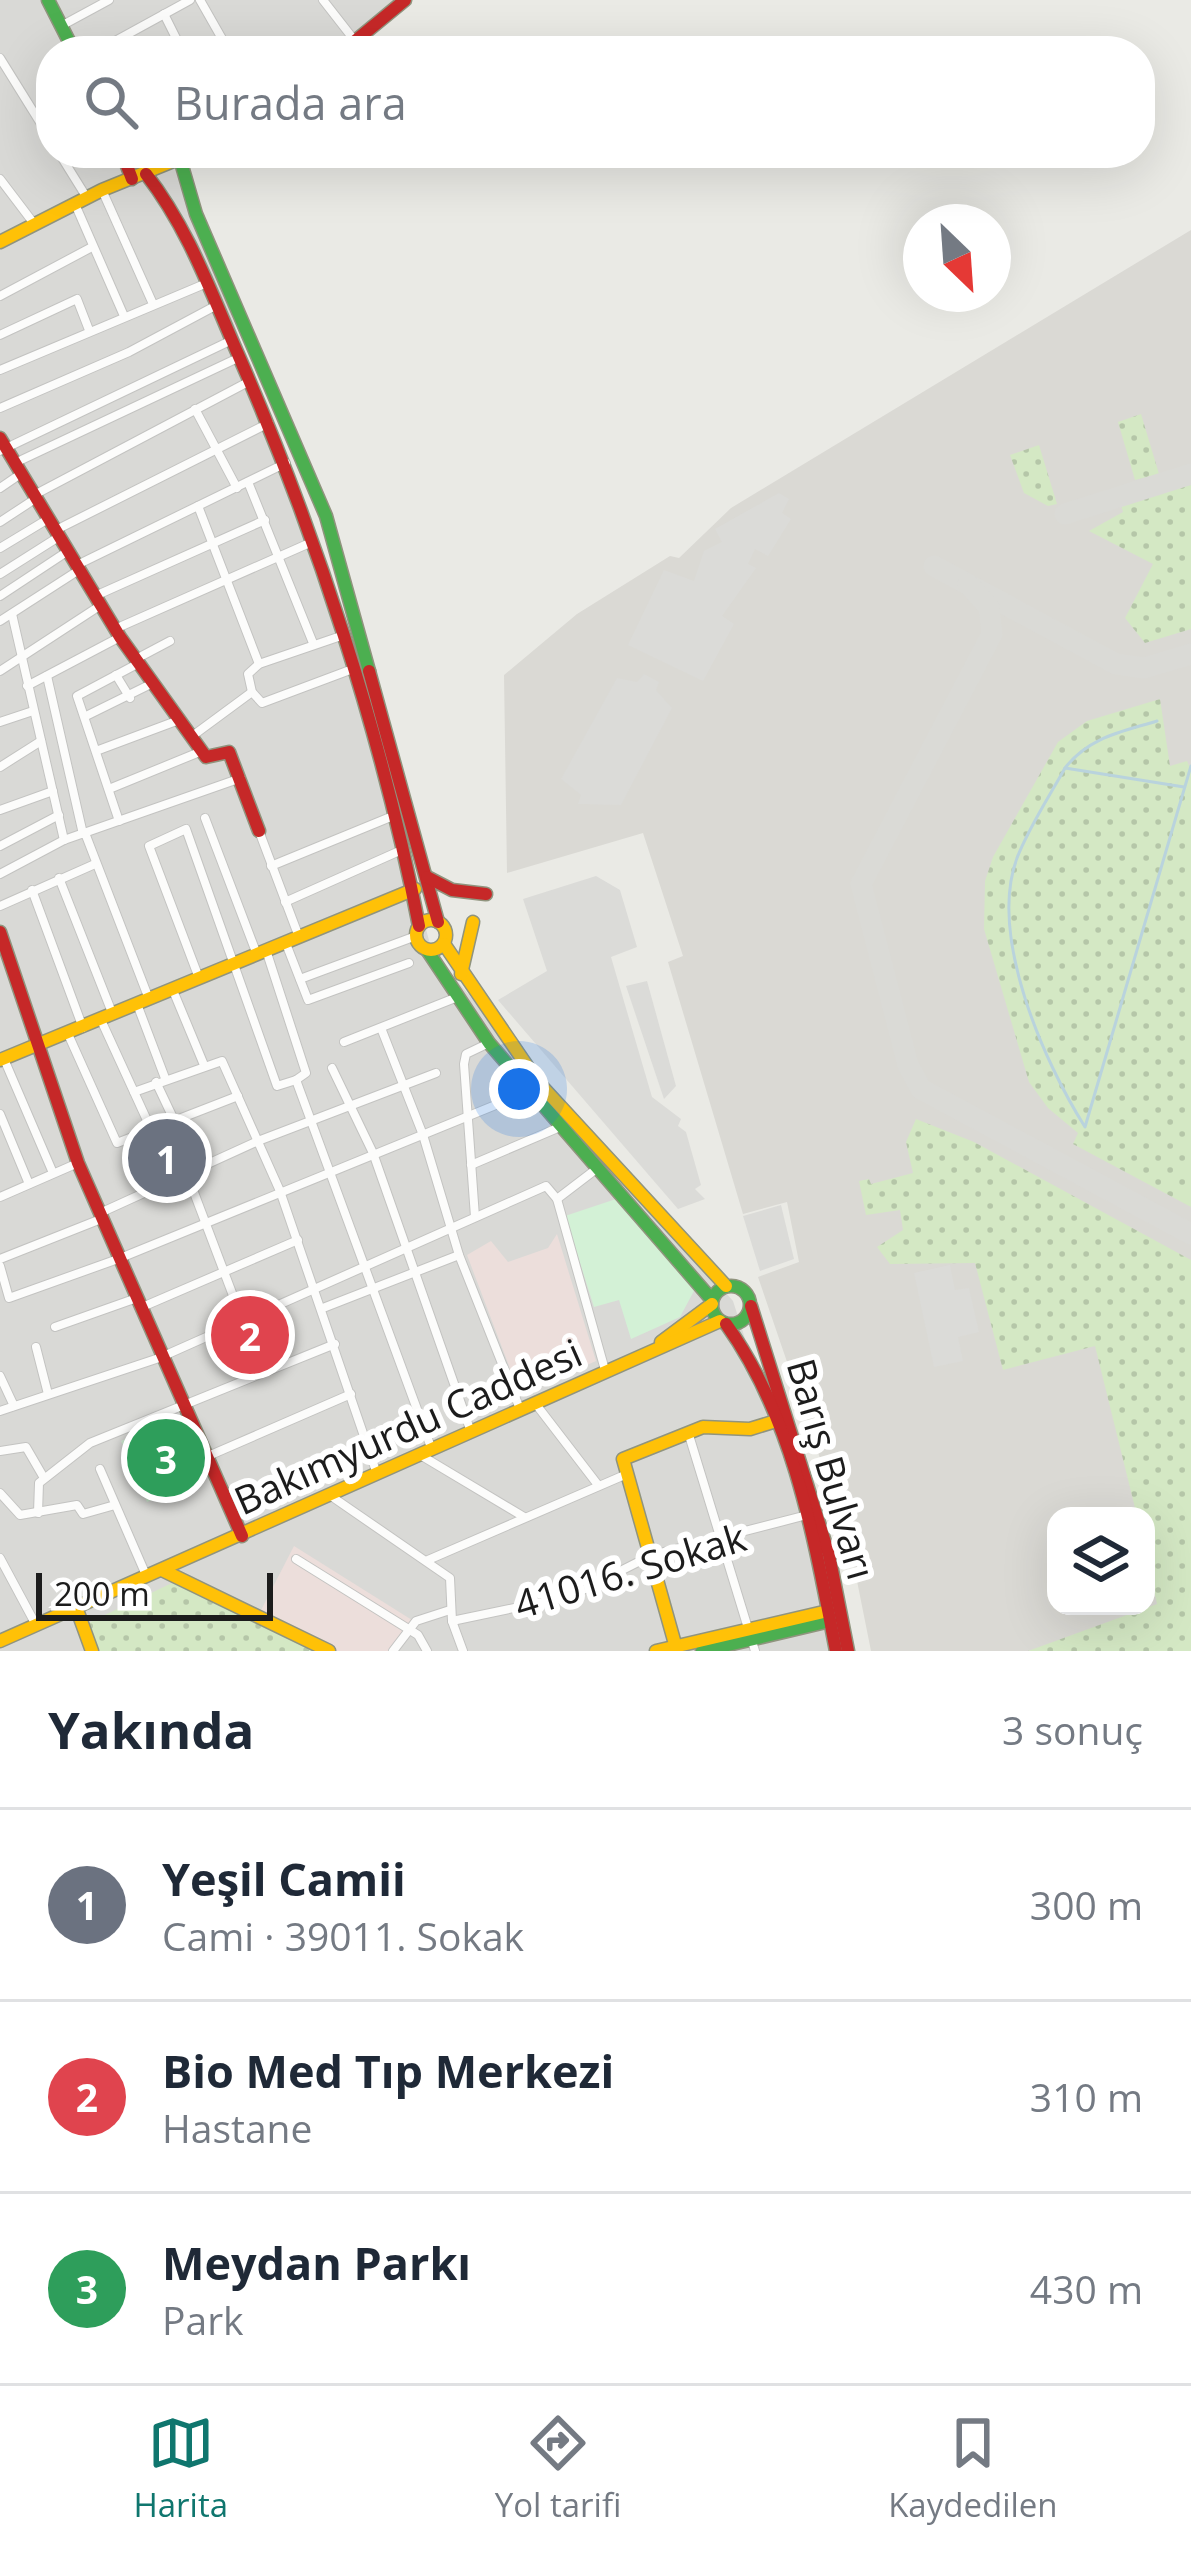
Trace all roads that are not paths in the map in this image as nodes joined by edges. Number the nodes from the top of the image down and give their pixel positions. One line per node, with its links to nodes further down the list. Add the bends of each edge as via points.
1 (48, 0): 8 (main road)
2 (109, 0): 8 (street)
3 (190, 0): 7 (street)
4 (200, 0): 12 (street)
5 (323, 0): 13 (street)
6 (405, 0): 14 (main road)
7 (164, 14): 10 (street); 11 (street)
8 (62, 26): 9 (main road)
9 (67, 36)
10 (124, 36)
11 (175, 36)
12 (220, 36)
13 (351, 36)
14 (361, 36)
15 (0, 58): 16 (street)
16 (36, 116)
17 (66, 168): 24 (street)
18 (133, 168): 21 (main road)
19 (158, 168): 21 (main road)
20 (188, 168): 106 (main road, via 196,214 326,516)
21 (139, 176): 23 (main road); 28 (main road, via 178,215)
22 (0, 179): 25 (street)
23 (102, 190): 24 (main road); 30 (street)
24 (81, 201): 25 (main road); 27 (street)
25 (34, 224): 26 (main road)
26 (0, 242)
27 (92, 248): 29 (street); 32 (street)
28 (207, 283): 30 (street); 31 (main road)
29 (0, 296)
30 (153, 304): 32 (street)
31 (217, 305): 35 (main road); 39 (street)
32 (124, 316): 33 (street)
33 (89, 331): 34 (street, via 76,299); 37 (street)
34 (0, 335)
35 (232, 340): 36 (main road); 42 (street)
36 (240, 357): 38 (main road); 45 (street)
37 (0, 370)
38 (250, 381): 40 (street); 41 (main road)
39 (0, 408)
40 (194, 409): 43 (street); 49 (street)
41 (269, 423): 43 (street); 44 (main road)
42 (2, 445): 45 (main road)
43 (217, 449): 48 (street); 53 (street)
44 (286, 463): 46 (street); 54 (main road)
45 (20, 467): 47 (street); 49 (main road)
46 (248, 482): 48 (street); 51 (street)
47 (0, 488)
48 (237, 488): 50 (street)
49 (37, 496): 52 (street); 53 (main road)
50 (198, 506): 55 (street); 59 (street)
51 (265, 520): 55 (street); 58 (street)
52 (0, 522)
53 (55, 528): 56 (street); 57 (main road); 60 (street)
54 (314, 541): 58 (street); 67 (main road)
55 (214, 542): 61 (street); 63 (street)
56 (0, 548)
57 (68, 551): 59 (main road); 62 (street)
58 (276, 556): 61 (street); 69 (street)
59 (78, 567): 63 (main road); 64 (street)
60 (0, 574)
61 (229, 578): 66 (street); 72 (street)
62 (0, 596)
63 (98, 600): 66 (main road); 70 (street)
64 (12, 614): 65 (street); 70 (street)
65 (0, 621)
66 (118, 633): 71 (main road); 76 (street)
67 (340, 636): 69 (street); 73 (main road)
68 (170, 641): 71 (street)
69 (313, 643): 72 (street)
70 (20, 660): 74 (street); 78 (street)
71 (137, 661): 75 (street); 77 (main road)
72 (259, 664): 79 (street, via 248,674)
73 (350, 670): 79 (street, via 262,703); 95 (main road)
74 (0, 671)
75 (116, 675): 80 (street); 82 (street, via 77,696)
76 (47, 676): 78 (street); 99 (street)
77 (153, 683): 80 (street); 83 (main road)
78 (27, 686): 81 (street)
79 (252, 692): 85 (street)
80 (130, 698): 82 (street)
81 (33, 710): 84 (street); 86 (street)
82 (86, 716): 87 (street)
83 (179, 720): 85 (main road); 87 (street)
84 (0, 722)
85 (191, 737): 88 (main road)
86 (40, 741): 89 (street); 92 (street)
87 (96, 751): 91 (street)
88 (202, 751): 90 (main road, via 229,752); 91 (street)
89 (0, 767)
90 (241, 778): 97 (street); 98 (main road)
91 (109, 789): 97 (street)
92 (53, 791): 93 (street); 94 (street)
93 (0, 810)
94 (58, 814): 100 (street); 101 (street)
95 (393, 816): 102 (main road); 104 (street)
96 (205, 818): 119 (street)
97 (119, 821): 99 (street)
98 (259, 831): 104 (street)
99 (84, 833): 100 (street); 103 (street)
100 (64, 840): 105 (street)
101 (0, 846)
102 (404, 849): 108 (main road); 111 (street)
103 (95, 865): 107 (street); 128 (street)
104 (272, 866): 111 (street)
105 (0, 874)
106 (427, 877): 110 (main road); 113 (main road)
107 (59, 878): 109 (street); 129 (street)
108 (415, 889): 115 (main road); 117 (main road)
109 (32, 890): 112 (street); 130 (street)
110 (486, 894)
111 (285, 902): 117 (street)
112 (0, 905)
113 (438, 922): 115 (main road); 118 (main road)
114 (473, 922): 123 (main road)
115 (418, 931): 120 (main road, Barış Bulvarı); 125 (street)
116 (0, 932): 135 (main road)
117 (292, 939): 119 (main road); 125 (street)
118 (444, 944): 120 (main road); 123 (main road)
119 (260, 950): 121 (main road); 141 (street, via 306,1073)
120 (427, 950): 127 (main road, Barış Bulvarı)
121 (233, 962): 124 (main road); 124 (street, via 185,829 149,846); 141 (street, via 277,1086)
122 (410, 963): 125 (street, via 308,1000)
123 (461, 974): 178 (main road, via 596,1152)
124 (200, 978): 126 (main road)
125 (300, 979)
126 (172, 988): 128 (main road); 137 (street)
127 (454, 998): 131 (street); 134 (main road, Barış Bulvarı)
128 (143, 1002): 129 (main road); 140 (street)
129 (107, 1017): 130 (main road); 144 (street)
130 (83, 1028): 132 (main road)
131 (382, 1028): 133 (street); 142 (street)
132 (68, 1034): 135 (main road); 152 (street, via 117,1143)
133 (344, 1042)
134 (489, 1043): 143 (main road, Barış Bulvarı); 148 (street, via 466,1054)
135 (34, 1047): 136 (main road); 156 (main road)
136 (2, 1060): 160 (street)
137 (203, 1065): 140 (street); 145 (street, via 223,1060)
138 (332, 1068): 146 (street)
139 (436, 1072): 142 (street)
140 (161, 1080): 144 (street); 149 (street)
141 (296, 1080): 150 (street)
142 (404, 1085): 146 (street); 153 (street)
143 (530, 1091): 148 (street); 151 (main road, Barış Bulvarı)
144 (134, 1092): 152 (street)
145 (238, 1096): 149 (street); 154 (street)
146 (353, 1105): 150 (street); 155 (street)
147 (0, 1114): 162 (street)
148 (470, 1117): 153 (street); 157 (street)
149 (174, 1120): 152 (street)
150 (313, 1120): 154 (street); 158 (street)
151 (560, 1127): 157 (street); 159 (main road, Barış Bulvarı)
152 (151, 1129)
153 (423, 1135): 155 (street); 169 (street)
154 (258, 1141): 161 (street); 163 (street)
155 (373, 1153): 158 (street); 171 (street)
156 (77, 1163): 160 (street); 166 (main road)
157 (471, 1166): 167 (street)
158 (332, 1170): 163 (street); 175 (street)
159 (595, 1170): 164 (street); 181 (main road, Barış Bulvarı)
160 (53, 1173): 162 (street)
161 (187, 1174): 166 (street); 168 (street)
162 (28, 1184): 165 (street)
163 (280, 1191): 168 (street); 170 (street)
164 (557, 1199): 167 (street, via 546,1186); 192 (street)
165 (0, 1200)
166 (100, 1216): 173 (main road); 174 (street)
167 (475, 1217): 169 (street)
168 (204, 1222): 173 (street); 176 (street)
169 (452, 1232): 171 (street); 172 (street)
170 (298, 1240): 176 (street); 180 (street)
171 (408, 1251): 175 (street); 177 (street)
172 (459, 1255): 177 (street); 198 (street)
173 (118, 1259): 174 (street, via 9,1298); 182 (main road)
174 (0, 1262)
175 (369, 1270): 179 (street); 180 (street)
176 (224, 1272): 182 (street); 185 (street)
177 (416, 1272): 179 (street); 202 (street)
178 (726, 1286): 181 (main road); 183 (main road, via 745,1291)
179 (374, 1288): 184 (street); 205 (street)
180 (317, 1290): 184 (street); 185 (street)
181 (712, 1302): 186 (main road, Barış Bulvarı); 190 (main road, Bakımyurdu Caddesi)
182 (136, 1304): 187 (street); 191 (main road)
183 (751, 1306): 186 (main road, Barış Bulvarı, via 743,1321); 211 (main road, Barış Bulvarı)
184 (323, 1308): 188 (street)
185 (243, 1322): 191 (street)
186 (723, 1323): 190 (main road, Bakımyurdu Caddesi); 201 (main road, Barış Bulvarı, via 748,1353)
187 (55, 1327)
188 (335, 1344): 195 (street); 199 (street)
189 (37, 1347): 194 (street)
190 (644, 1354): 192 (main road, Bakımyurdu Caddesi)
191 (159, 1358): 194 (street); 199 (main road)
192 (605, 1370): 196 (main road, Bakımyurdu Caddesi)
193 (0, 1376): 197 (street)
194 (48, 1394): 197 (street)
195 (351, 1394): 206 (street); 209 (street)
196 (535, 1403): 198 (main road, Bakımyurdu Caddesi); 212 (street)
197 (14, 1406): 200 (street)
198 (520, 1409): 202 (main road, Bakımyurdu Caddesi)
199 (182, 1410): 206 (main road); 210 (street, via 90,1443)
200 (0, 1411)
201 (776, 1421): 203 (main road); 211 (main road, Barış Bulvarı)
202 (471, 1432): 205 (main road, Bakımyurdu Caddesi)
203 (688, 1432): 208 (main road, via 623,1459); 220 (street)
204 (0, 1450): 210 (street, via 26,1448)
205 (428, 1453): 209 (main road, Bakımyurdu Caddesi); 218 (street)
206 (206, 1457): 219 (main road)
207 (100, 1469): 215 (street)
208 (628, 1474): 212 (street); 221 (main road)
209 (377, 1476): 214 (main road, Bakımyurdu Caddesi)
210 (44, 1478): 216 (street)
211 (801, 1478): 217 (main road, Barış Bulvarı); 228 (main road, Barış Bulvarı)
212 (598, 1485): 218 (street)
213 (0, 1493): 216 (street, via 20,1515)
214 (331, 1496): 219 (main road, Bakımyurdu Caddesi); 224 (street)
215 (115, 1504): 216 (street, via 83,1514 77,1505); 226 (street)
216 (38, 1513)
217 (807, 1515): 220 (street, 41016. Sokak); 228 (main road, Barış Bulvarı)
218 (526, 1518): 224 (street)
219 (242, 1535): 225 (main road, Bakımyurdu Caddesi)
220 (723, 1538): 221 (street, 41016. Sokak); 232 (street)
221 (652, 1555): 229 (street, 41016. Sokak, via 572,1596); 234 (main road)
222 (0, 1558): 230 (street)
223 (296, 1559): 231 (street)
224 (427, 1561): 229 (street, via 450,1578)
225 (162, 1570): 226 (main road, Bakımyurdu Caddesi); 236 (main road)
226 (147, 1576): 227 (main road, Bakımyurdu Caddesi)
227 (76, 1607): 230 (main road, Bakımyurdu Caddesi); 235 (main road)
228 (832, 1615): 232 (main road); 242 (main road, Barış Bulvarı); 243 (main road, Barış Bulvarı)
229 (451, 1616): 231 (street, 41016. Sokak); 239 (street)
230 (36, 1625): 233 (main road, Bakımyurdu Caddesi)
231 (409, 1629): 237 (street); 238 (street)
232 (753, 1639): 234 (main road); 241 (main road)
233 (0, 1641)
234 (676, 1648): 240 (main road)
235 (92, 1651)
236 (329, 1651)
237 (394, 1651)
238 (427, 1651)
239 (463, 1651)
240 (656, 1651)
241 (702, 1651)
242 (836, 1651)
243 (848, 1651)

